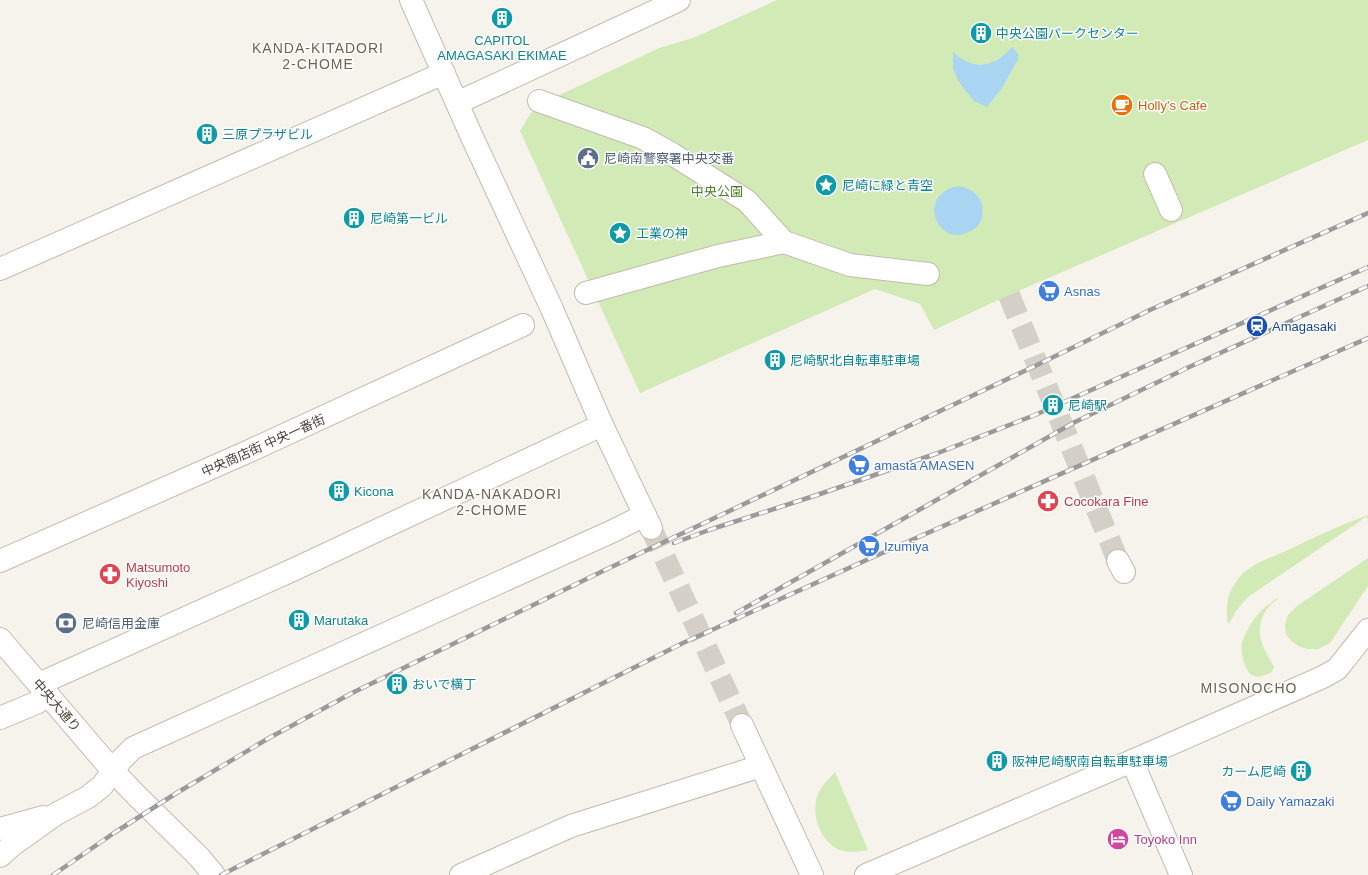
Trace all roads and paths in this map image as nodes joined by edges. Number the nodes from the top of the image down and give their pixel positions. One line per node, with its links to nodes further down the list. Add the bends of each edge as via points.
1 (411, 0): 3 (street)
2 (679, 0): 5 (street)
3 (444, 73): 5 (street); 7 (street)
4 (539, 101): 6 (street, via 643,138 672,154 747,201)
5 (457, 103): 11 (street)
6 (784, 242): 8 (street, via 850,265); 9 (street, via 718,256)
7 (0, 269)
8 (928, 274)
9 (586, 293)
10 (523, 324): 12 (street, 中央商店街 中央一番街, via 245,453)
11 (602, 425): 15 (street); 20 (street, via 648,522 613,531 133,748)
12 (0, 561)
13 (1368, 630): 18 (street, via 1337,669 1323,677)
14 (0, 638): 15 (street, 中央大通り)
15 (43, 688): 16 (street, via 38,702); 20 (street, 中央大通り)
16 (0, 718)
17 (742, 725): 19 (street)
18 (1132, 761): 27 (street); 28 (street)
19 (762, 766): 25 (street, via 572,826); 26 (street)
20 (113, 771): 21 (street, via 102,786 88,797); 24 (street, 中央大通り)
21 (56, 814): 22 (street); 23 (street)
22 (0, 829)
23 (0, 856)
24 (214, 875)
25 (461, 875)
26 (812, 875)
27 (866, 875)
28 (1181, 875)

